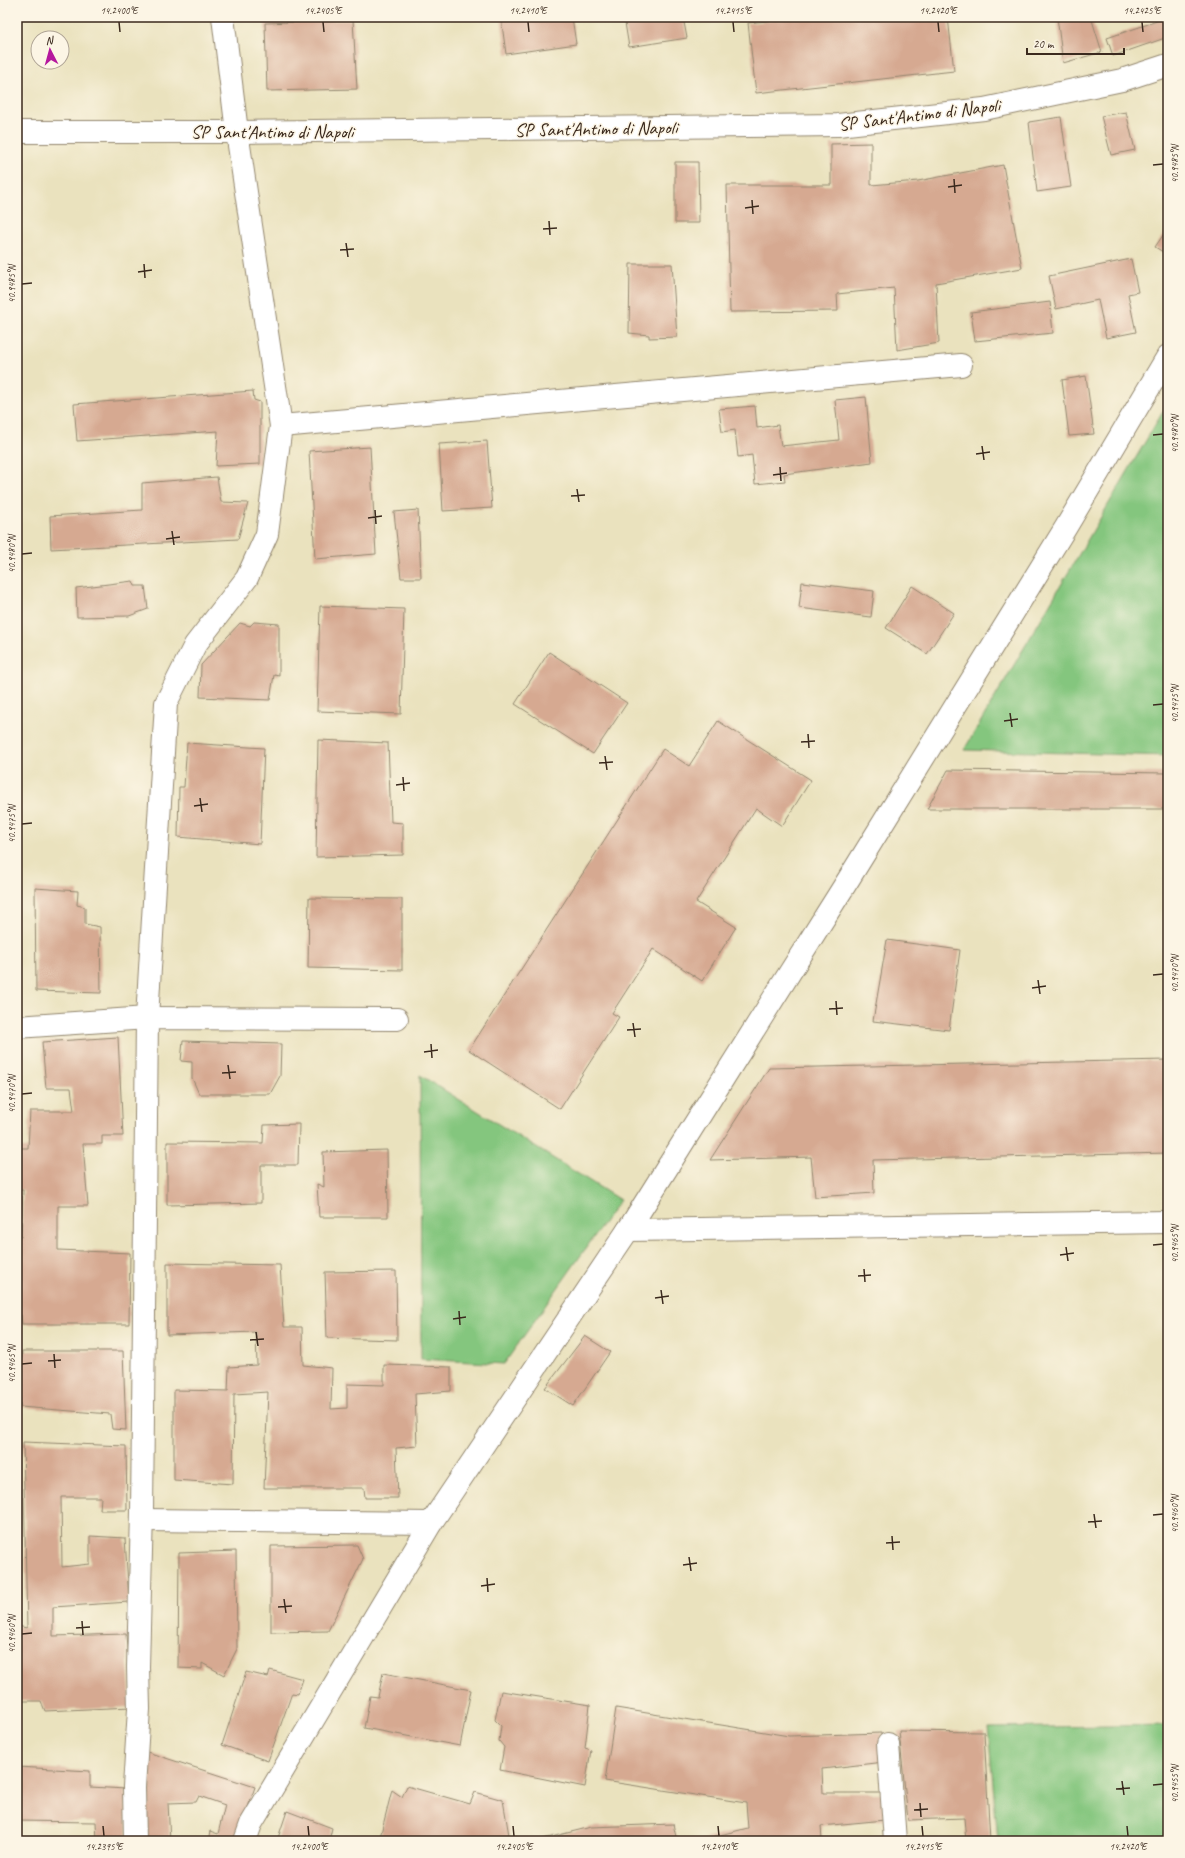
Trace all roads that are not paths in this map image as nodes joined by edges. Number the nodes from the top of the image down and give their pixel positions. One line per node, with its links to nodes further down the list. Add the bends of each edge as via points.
1 (224, 17): 4 (street)
2 (1168, 65): 4 (street, SP Sant'Antimo di Napoli, via 1122,80 984,109 838,125)
3 (17, 132): 4 (street, SP Sant'Antimo di Napoli)
4 (237, 132): 7 (street)
5 (1168, 356): 12 (street, via 857,866)
6 (961, 365): 7 (street)
7 (281, 426): 8 (street, via 267,534 247,578 195,645 166,703)
8 (147, 1018): 9 (street); 10 (street); 13 (street)
9 (397, 1020)
10 (17, 1027)
11 (1168, 1222): 12 (street)
12 (628, 1230): 14 (street)
13 (142, 1520): 14 (street); 16 (street, via 139,1709 134,1786)
14 (431, 1522): 17 (street, via 251,1824)
15 (888, 1744): 18 (street)
16 (135, 1841)
17 (245, 1841)
18 (895, 1841)

